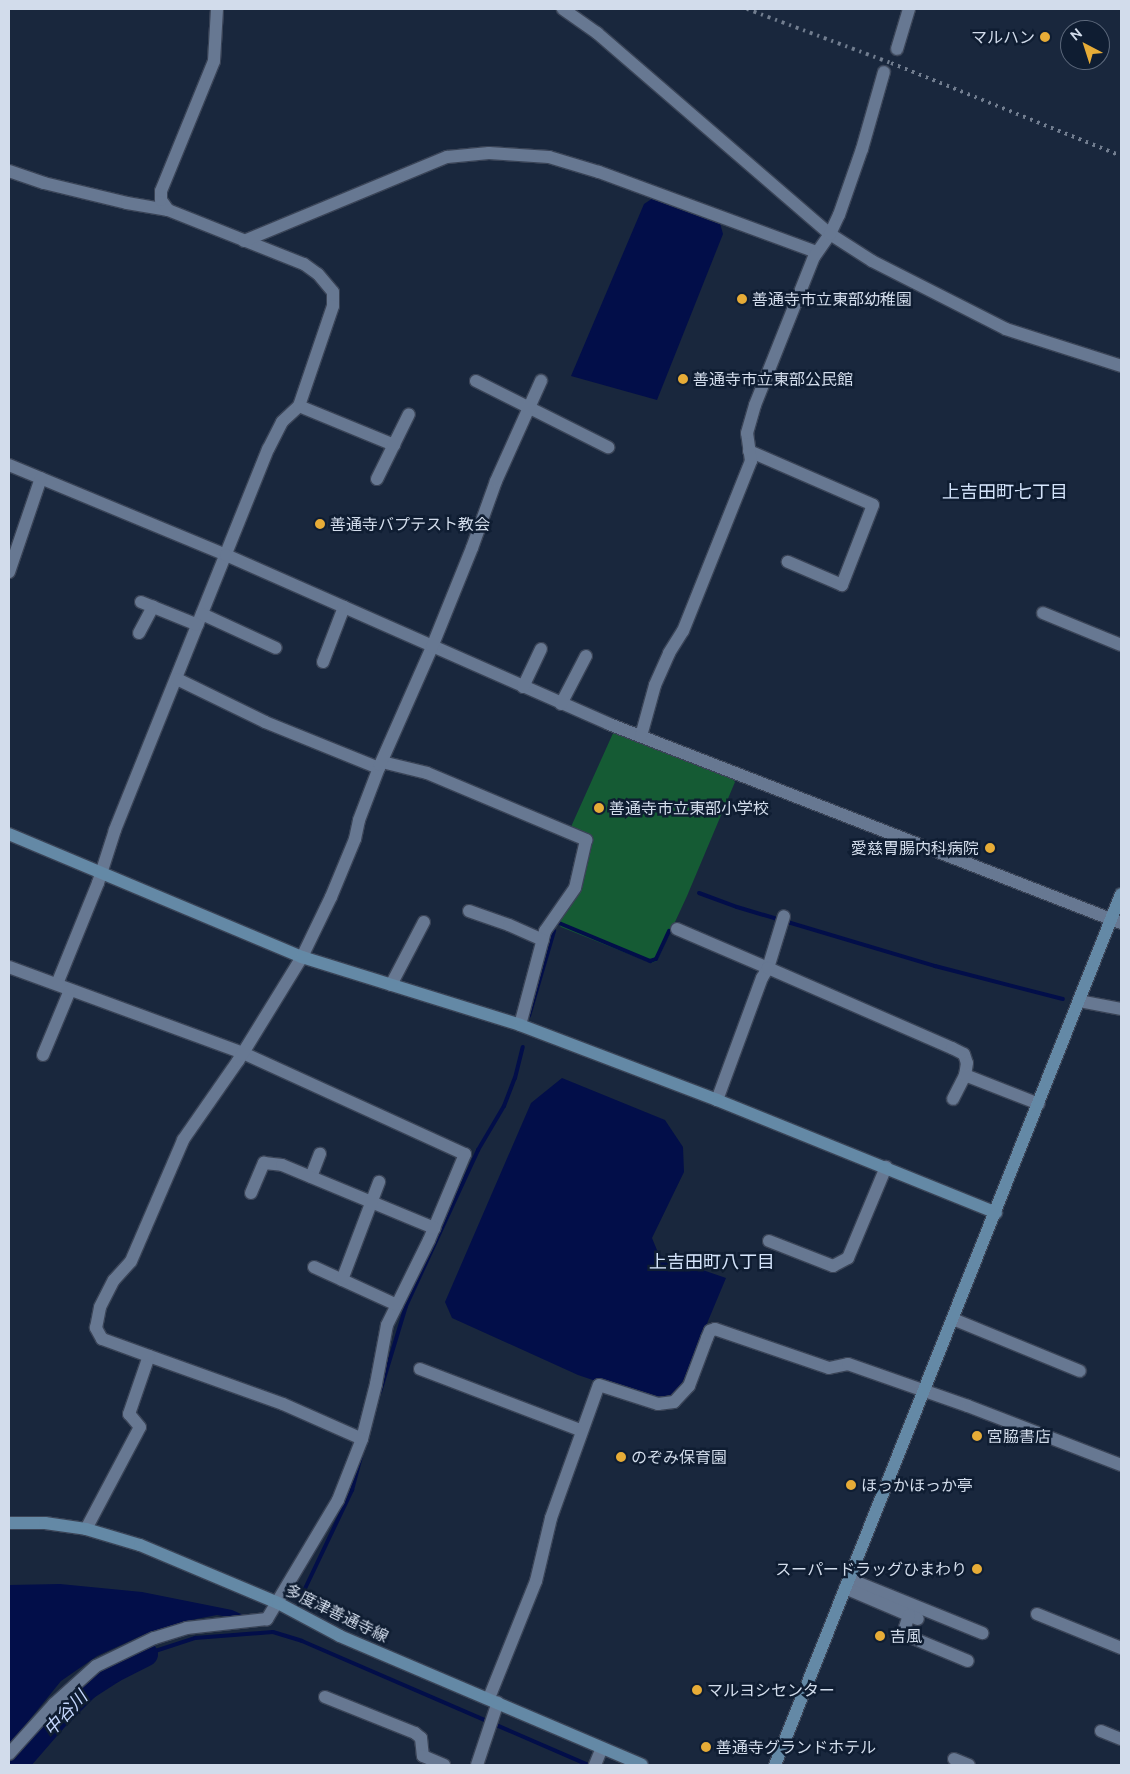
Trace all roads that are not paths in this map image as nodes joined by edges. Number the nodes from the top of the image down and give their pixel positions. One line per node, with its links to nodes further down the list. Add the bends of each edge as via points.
1 (217, 9): 7 (street, via 214,61 161,191 161,200)
2 (563, 9): 8 (street, via 597,33)
3 (909, 9): 4 (street)
4 (897, 49)
5 (884, 72): 8 (street, via 862,149)
6 (9, 171): 7 (street, via 53,185)
7 (168, 210): 9 (street)
8 (830, 234): 10 (street); 11 (street, via 916,285 1006,329)
9 (244, 241): 10 (street, via 448,157 489,153 549,157 599,172); 14 (street, via 304,264 318,274 333,292 332,306)
10 (816, 252): 19 (street, via 755,405 746,432)
11 (1121, 366)
12 (476, 381): 15 (street)
13 (541, 381): 15 (street)
14 (299, 406): 17 (street); 23 (street, via 282,422 268,449)
15 (529, 408): 18 (street); 31 (street, via 496,481)
16 (409, 414): 17 (street)
17 (394, 444): 22 (street)
18 (608, 448)
19 (749, 451): 24 (street, via 873,505 842,585); 39 (street, via 751,461 683,631 655,685)
20 (9, 465): 21 (street)
21 (41, 478): 23 (street); 25 (street)
22 (377, 479)
23 (226, 555): 26 (street); 28 (street)
24 (788, 562)
25 (9, 572)
26 (344, 607): 31 (street); 35 (street)
27 (1043, 613): 30 (street)
28 (200, 619): 29 (street, via 147,604); 32 (street); 36 (street)
29 (139, 633)
30 (1121, 645)
31 (432, 647): 37 (street); 40 (street)
32 (276, 648)
33 (541, 649): 37 (street)
34 (586, 656): 38 (street)
35 (323, 662)
36 (177, 679): 40 (street, via 265,722); 42 (street, via 115,830)
37 (523, 687): 38 (street)
38 (562, 704): 39 (street)
39 (641, 736): 46 (street)
40 (381, 765): 49 (street, via 427,773 586,840 576,888 545,932); 50 (street, via 359,820 355,839)
41 (9, 834): 42 (street)
42 (101, 874): 50 (street); 53 (street)
43 (1121, 894): 46 (street)
44 (469, 911): 49 (street)
45 (783, 919): 52 (street)
46 (1117, 921): 56 (street)
47 (424, 922): 54 (street)
48 (677, 929): 52 (street)
49 (543, 940): 58 (street)
50 (302, 957): 54 (street); 59 (street)
51 (9, 967): 53 (street)
52 (768, 968): 61 (street, via 964,1054 967,1063); 63 (street)
53 (57, 984): 55 (street)
54 (391, 985): 58 (street)
55 (70, 990): 59 (street); 60 (street)
56 (1079, 1001): 57 (street); 64 (street)
57 (1121, 1009)
58 (520, 1025): 63 (street)
59 (243, 1053): 72 (street, via 465,1154); 78 (street, via 183,1140 135,1252 114,1280 100,1307 96,1328 102,1339)
60 (43, 1055)
61 (965, 1074): 62 (street); 64 (street)
62 (953, 1099)
63 (717, 1100): 66 (street)
64 (1039, 1104): 71 (street)
65 (320, 1154): 67 (street)
66 (886, 1167): 71 (street); 73 (street, via 848,1258 833,1266)
67 (311, 1177): 69 (street, via 282,1165 264,1163); 70 (street)
68 (379, 1182): 70 (street)
69 (251, 1193)
70 (372, 1202): 72 (street); 75 (street)
71 (996, 1213): 77 (street)
72 (434, 1228): 76 (street)
73 (769, 1241)
74 (314, 1267): 75 (street)
75 (342, 1280): 76 (street)
76 (397, 1305): 83 (street, via 387,1325)
77 (953, 1319): 80 (street); 81 (street)
78 (149, 1356): 83 (street, via 283,1404); 86 (street, via 129,1414 140,1428)
79 (420, 1369): 82 (street)
80 (1080, 1371)
81 (924, 1391): 82 (street, via 848,1364 828,1368 715,1330 707,1338 689,1386 674,1402 658,1404 599,1385); 84 (street); 87 (street)
82 (582, 1431): 94 (street, via 551,1518 536,1581)
83 (362, 1439): 88 (street, via 338,1500)
84 (1121, 1465)
85 (9, 1523): 86 (street, 多度津善通寺線, via 45,1523)
86 (86, 1529): 88 (street, 多度津善通寺線, via 140,1544)
87 (847, 1584): 90 (street); 92 (street, via 914,1617 903,1634); 104 (street)
88 (278, 1603): 94 (street, 多度津善通寺線, via 340,1636); 98 (street, via 267,1619 187,1628 154,1638 96,1666 54,1704)
89 (1037, 1614): 91 (street)
90 (982, 1633)
91 (1121, 1648)
92 (968, 1661)
93 (325, 1697): 101 (street, via 415,1732 421,1738 423,1756)
94 (494, 1700): 97 (street, 多度津善通寺線); 102 (street)
95 (1101, 1731): 96 (street)
96 (1121, 1739)
97 (602, 1748): 100 (street); 103 (street, 多度津善通寺線)
98 (9, 1754)
99 (954, 1759): 105 (street)
100 (596, 1764)
101 (444, 1765)
102 (477, 1765)
103 (642, 1765)
104 (775, 1765)
105 (969, 1765)

